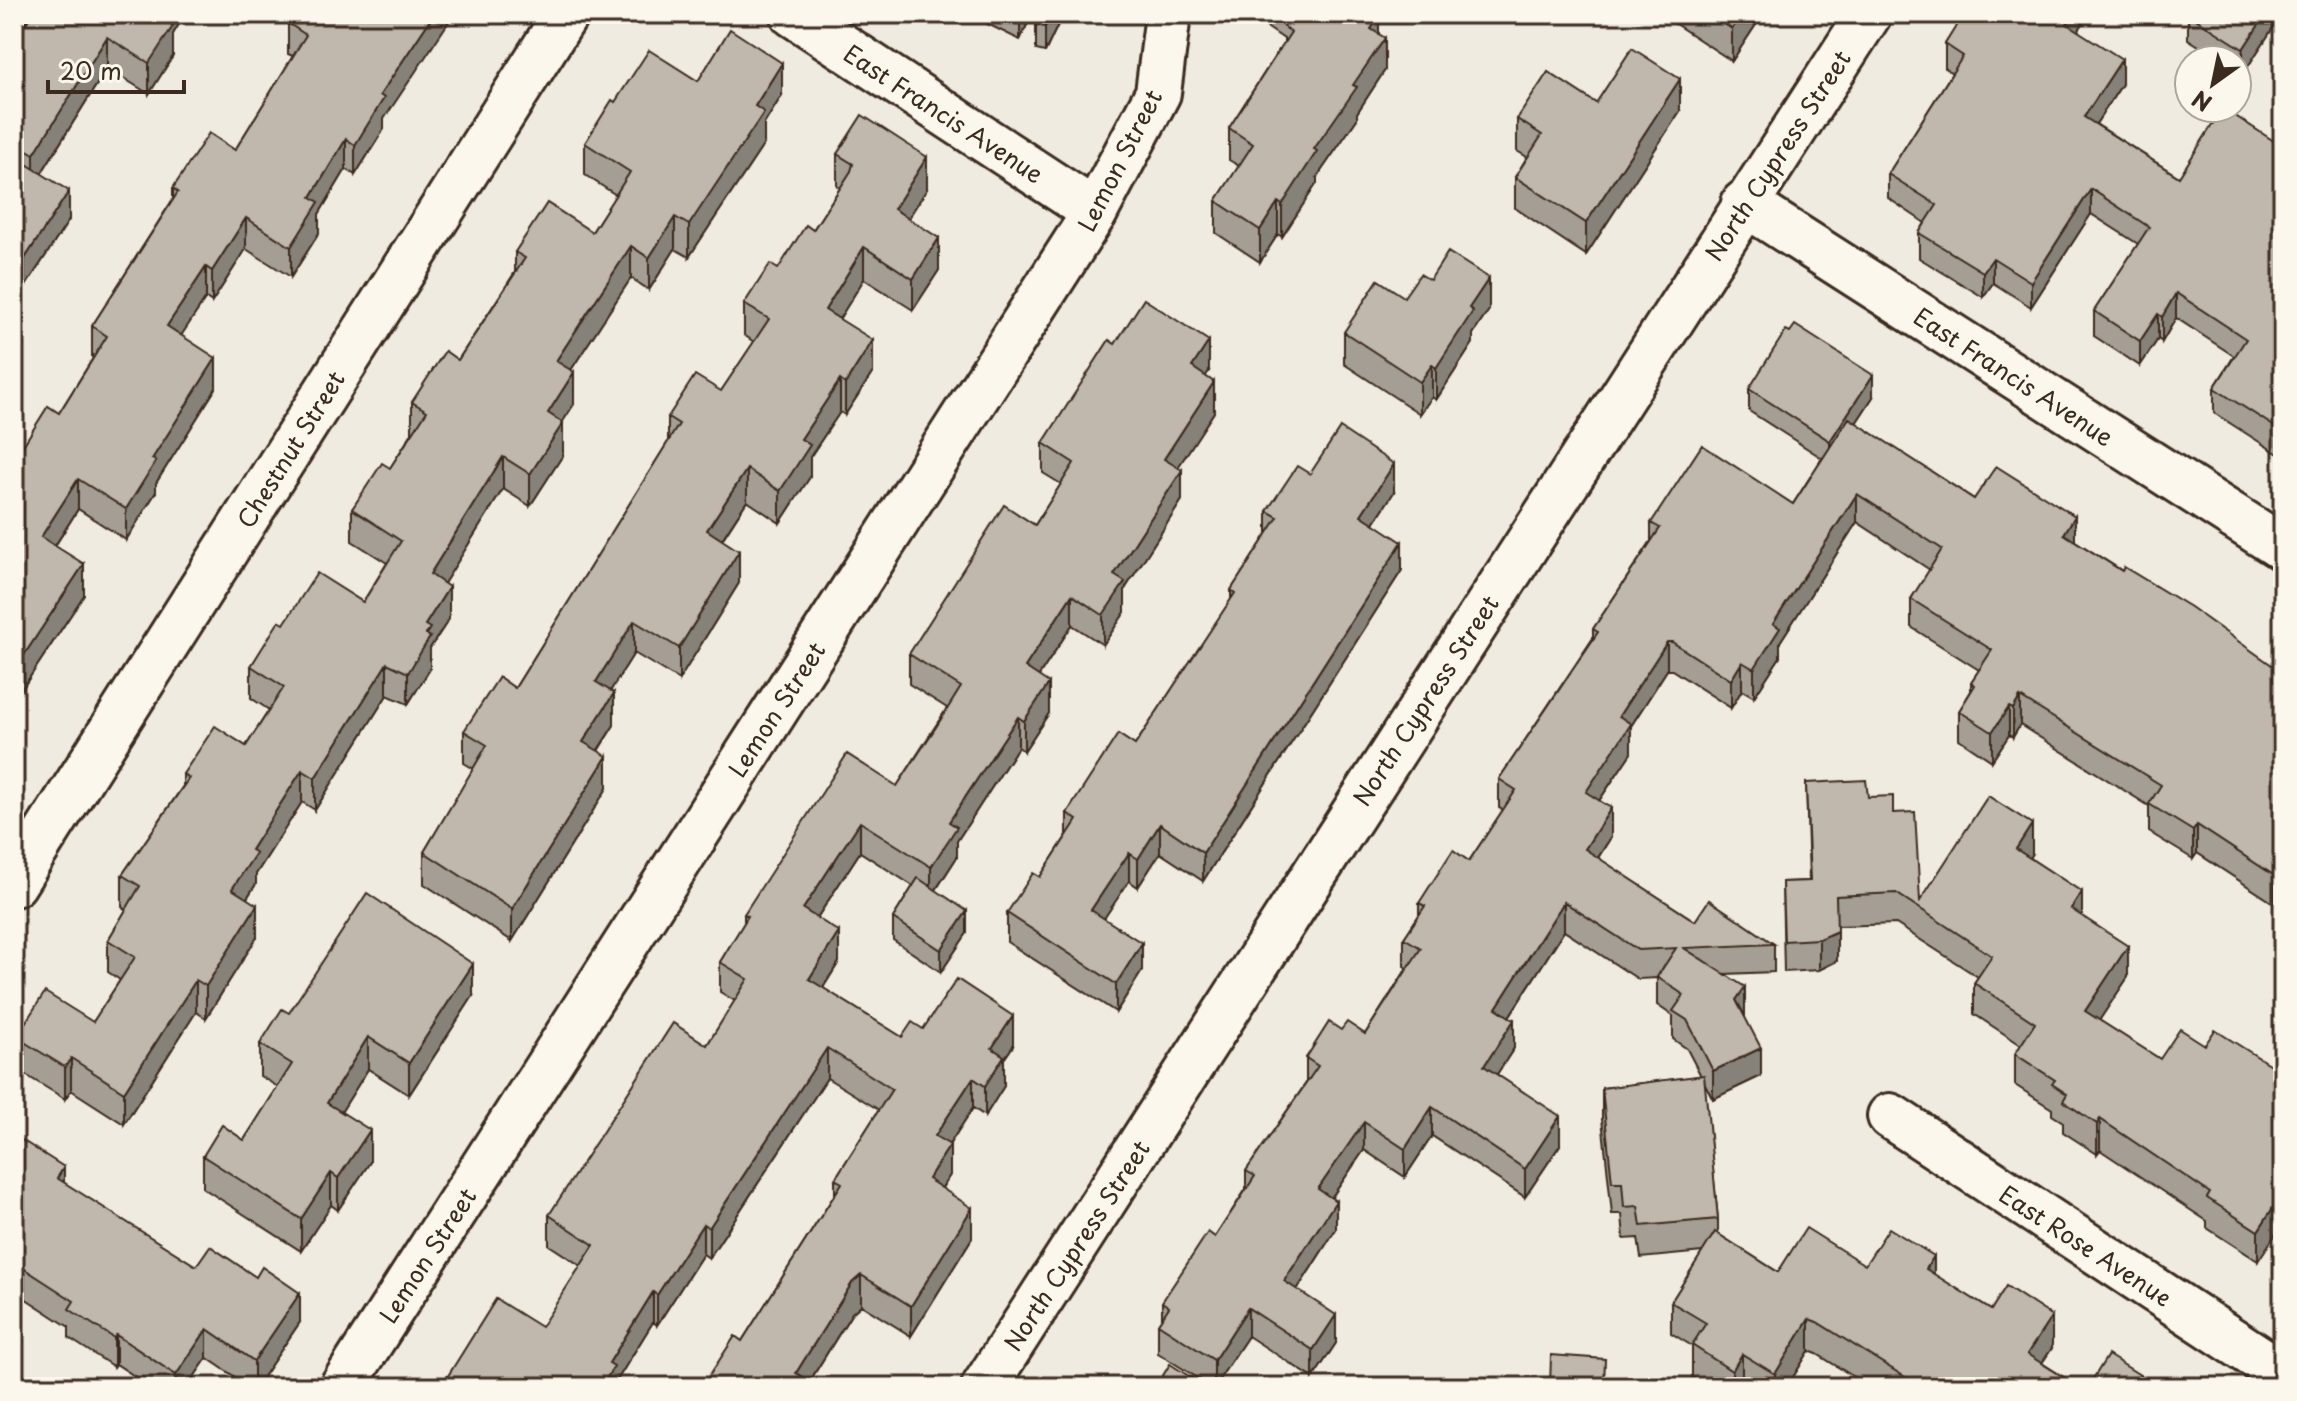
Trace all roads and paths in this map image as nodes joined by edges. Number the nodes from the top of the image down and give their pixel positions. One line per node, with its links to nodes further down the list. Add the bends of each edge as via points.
1 (566, 14): 8 (street, Chestnut Street)
2 (793, 14): 6 (street, East Francis Avenue)
3 (1168, 14): 6 (street, Lemon Street, via 1158,93)
4 (1869, 14): 5 (street, North Cypress Street)
5 (1744, 203): 7 (street, East Francis Avenue); 12 (street, North Cypress Street)
6 (1095, 212): 11 (street, Lemon Street)
7 (2283, 548)
8 (14, 884)
9 (1890, 1116): 10 (street, East Rose Avenue)
10 (2283, 1374)
11 (342, 1387)
12 (984, 1387)

